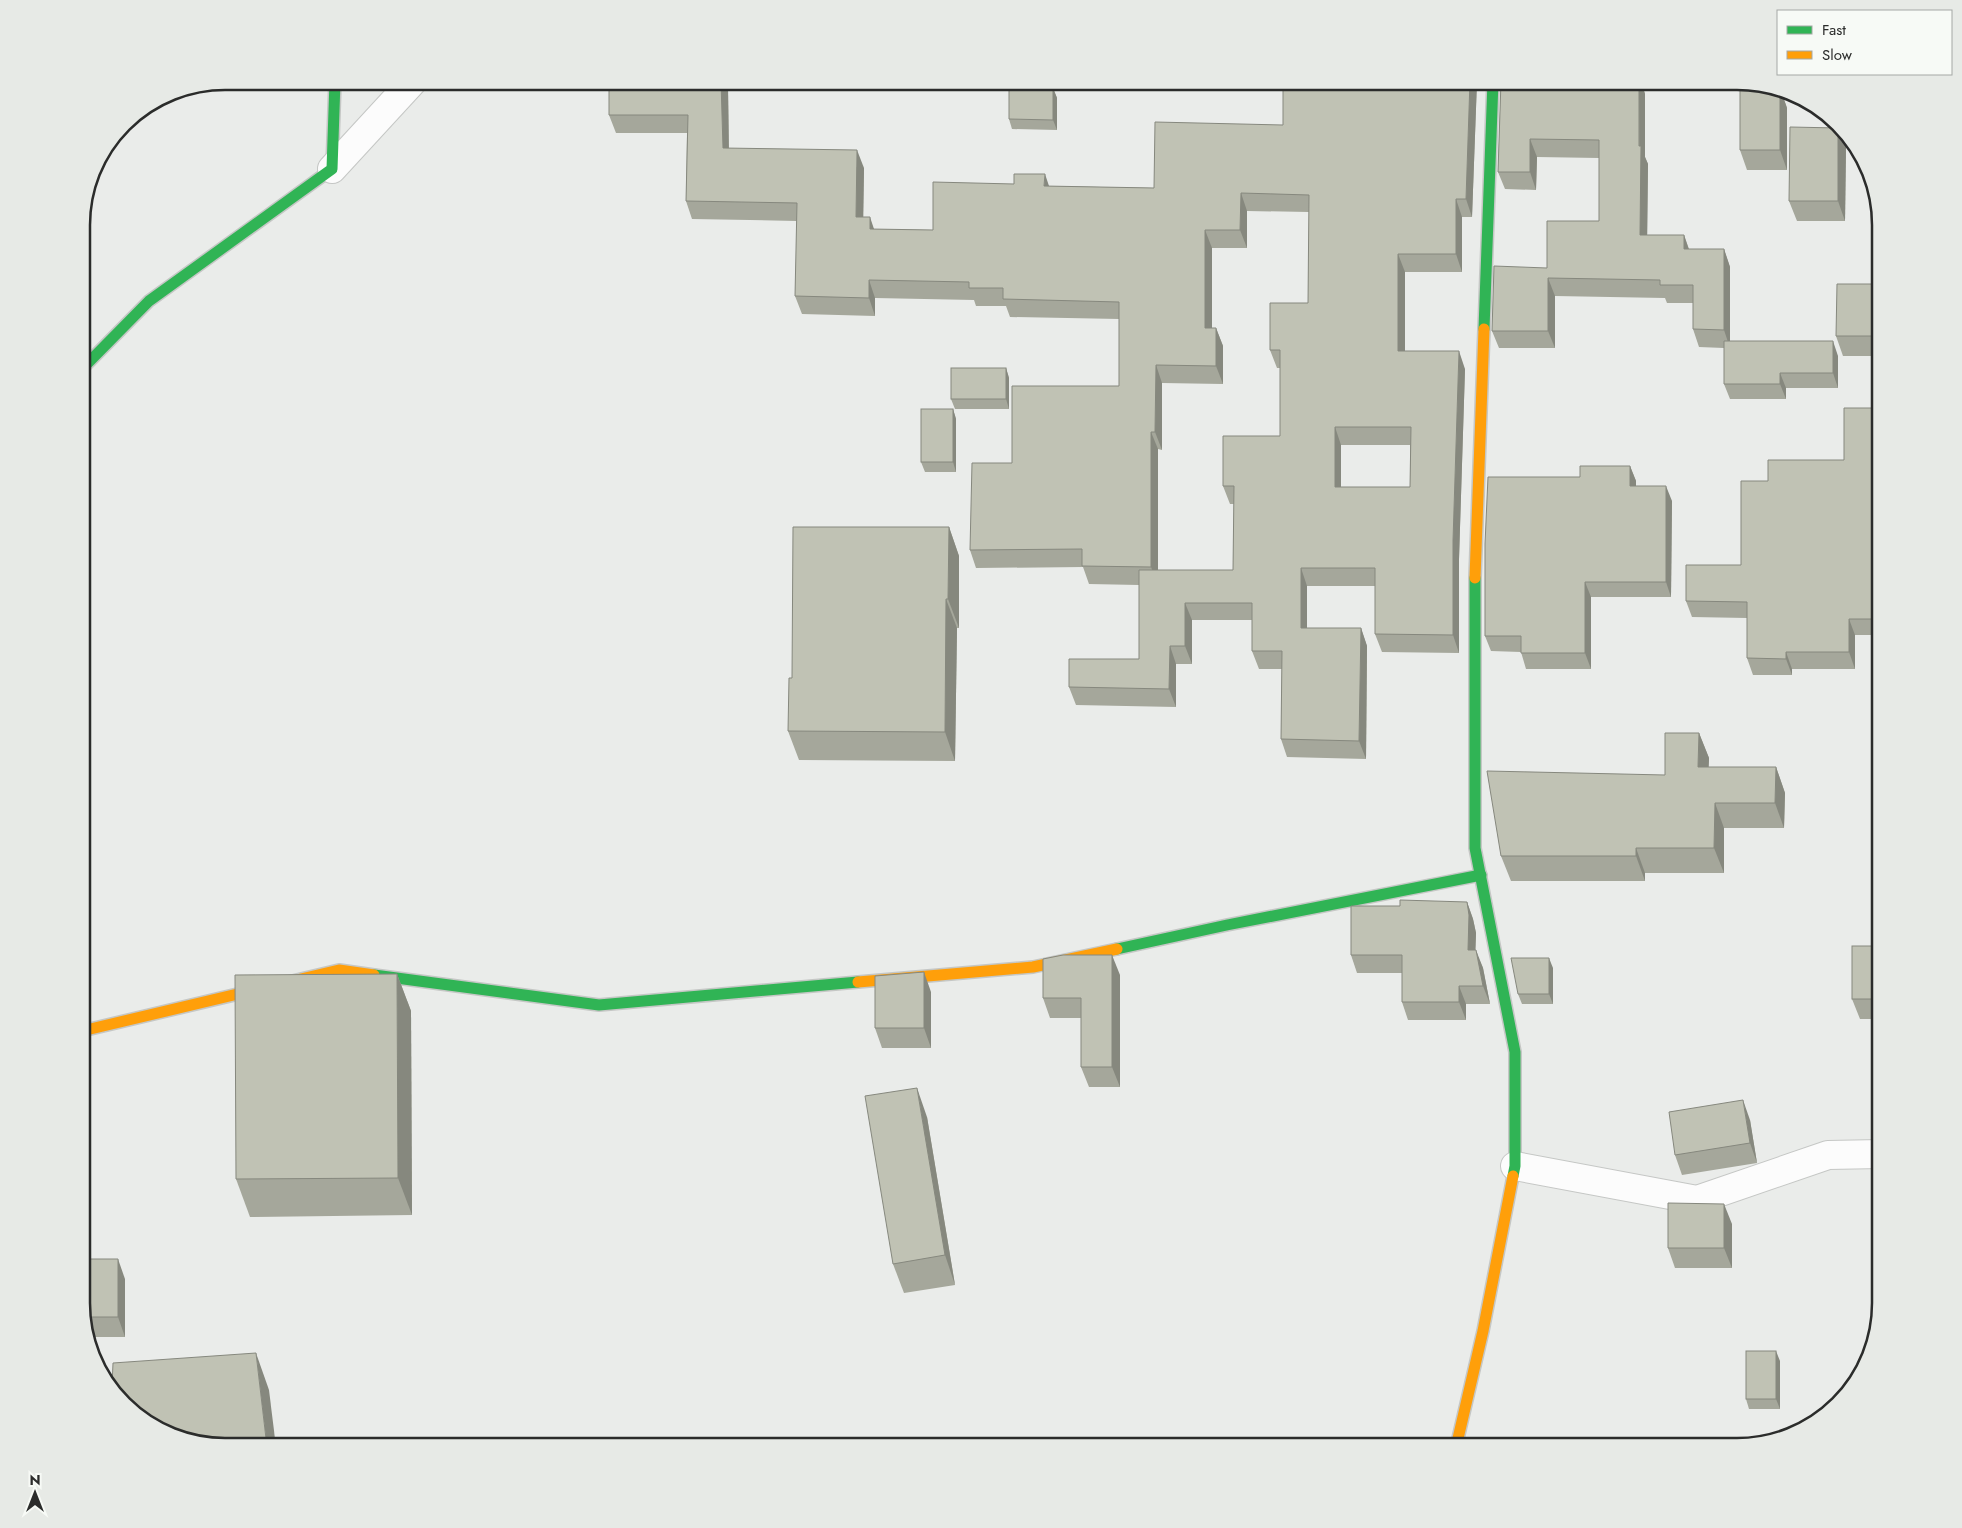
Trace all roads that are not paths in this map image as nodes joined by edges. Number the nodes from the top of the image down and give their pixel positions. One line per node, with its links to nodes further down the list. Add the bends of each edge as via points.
1 (335, 90): 4 (street)
2 (406, 90): 4 (street)
3 (1493, 90): 6 (street, via 1475,559 1475,848)
4 (332, 169): 5 (street, via 149,301)
5 (90, 361)
6 (1481, 875): 7 (street, via 1033,967 599,1005 339,970); 9 (street, via 1516,1052)
7 (90, 1029)
8 (1872, 1154): 9 (street, via 1828,1155 1697,1200)
9 (1515, 1166): 10 (street, via 1483,1332)
10 (1458, 1438)

